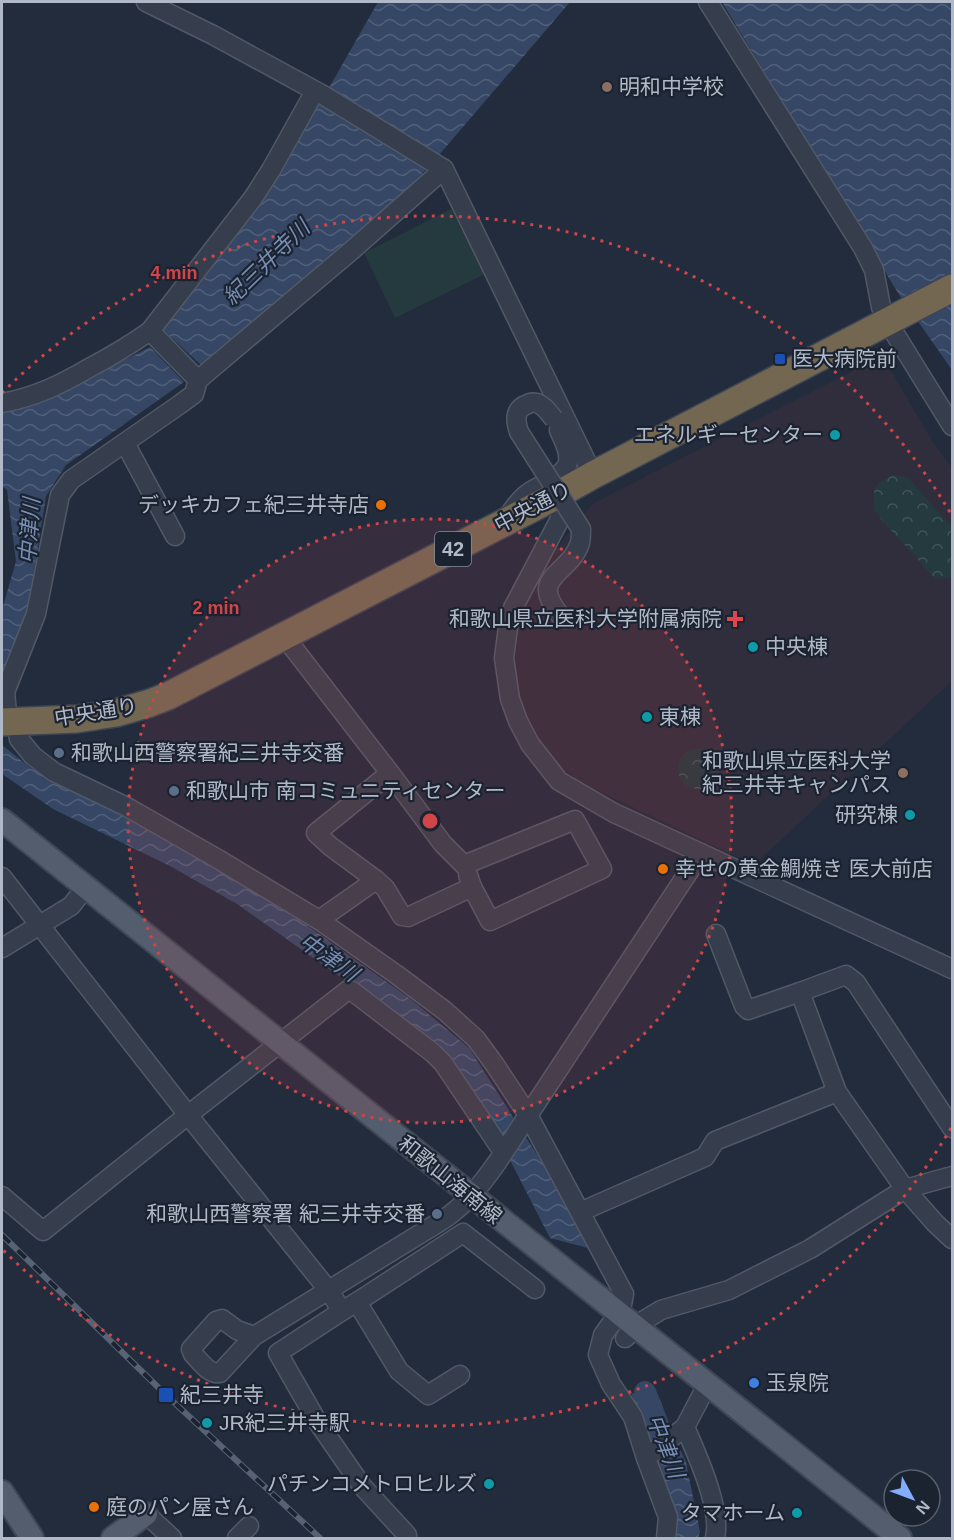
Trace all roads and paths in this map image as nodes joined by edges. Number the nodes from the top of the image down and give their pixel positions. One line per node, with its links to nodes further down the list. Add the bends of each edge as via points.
1 (146, 2): 3 (street)
2 (708, 2): 6 (street, via 866,253 874,270 881,307)
3 (319, 93): 4 (street); 7 (street, via 253,198)
4 (440, 167): 8 (street, via 351,251); 12 (street)
5 (952, 288): 6 (highway, 中央通り / 42)
6 (894, 317): 10 (street); 12 (highway, 中央通り / 42)
7 (152, 334): 8 (street); 9 (street, via 56,387)
8 (196, 378): 11 (street, via 194,394)
9 (2, 403)
10 (952, 426)
11 (125, 443): 15 (street); 18 (street, via 71,480 60,495 36,614 4,692)
12 (593, 475): 13 (highway, 中央通り / 42)
13 (552, 498): 14 (highway, 中央通り / 42); 22 (street, via 560,519 513,608 508,627 505,668 518,721 530,744 559,781 614,813)
14 (504, 523): 16 (street, bridge, via 518,502 529,493 560,473 568,460 568,449 554,419 533,402 516,414 519,432 581,529 573,556 554,575 548,588 549,600); 17 (highway, 中央通り / 42)
15 (175, 536)
16 (566, 621)
17 (284, 636): 18 (highway, 中央通り / 42, via 190,686 141,706 77,719); 19 (street)
18 (7, 722): 28 (street, via 33,756 54,772 137,813)
19 (390, 773): 23 (street, via 443,844); 25 (street, via 316,834)
20 (2, 820): 27 (main road, 和歌山海南線)
21 (2, 839): 27 (main road, 和歌山海南線)
22 (701, 853): 32 (street); 37 (street)
23 (464, 865): 26 (street); 26 (street, via 575,820 602,869 490,921)
24 (2, 877): 29 (street)
25 (376, 880): 26 (street, via 402,916 408,917); 28 (street)
26 (472, 887)
27 (81, 893): 29 (street, via 71,906); 34 (main road, 和歌山海南線)
28 (319, 920): 37 (street, via 445,1011 476,1039)
29 (39, 925): 31 (street); 36 (street)
30 (716, 934): 33 (street, via 748,1010)
31 (2, 948)
32 (952, 969)
33 (800, 992): 35 (street); 38 (street, via 846,975 856,983)
34 (274, 1048): 36 (street); 39 (street, via 348,990 352,991 443,1063); 43 (main road, 和歌山海南線)
35 (837, 1092): 41 (street); 44 (street, via 715,1141 705,1157)
36 (188, 1115): 42 (street, via 43,1231); 47 (street)
37 (525, 1120): 39 (street); 44 (street)
38 (952, 1128)
39 (501, 1156): 43 (street)
40 (952, 1176): 41 (street)
41 (905, 1189): 45 (street); 49 (street, via 810,1250 729,1290 661,1310)
42 (2, 1197)
43 (465, 1201): 47 (street, via 448,1217); 49 (main road, 和歌山海南線)
44 (580, 1212): 49 (street, via 624,1294)
45 (952, 1239)
46 (535, 1289): 48 (street, via 463,1233)
47 (329, 1291): 48 (street); 50 (street)
48 (349, 1306): 51 (street, via 399,1371 428,1395); 57 (street, via 278,1353 317,1421 362,1486)
49 (622, 1327): 52 (main road, 和歌山海南線); 54 (street, via 603,1335 598,1355 611,1384 633,1416)
50 (254, 1336)
51 (460, 1376)
52 (704, 1392): 53 (street); 63 (main road, 和歌山海南線); 64 (main road, 和歌山海南線)
53 (681, 1431): 54 (street); 62 (street, via 709,1486 717,1529)
54 (648, 1457): 61 (street, via 668,1517)
55 (2, 1492): 58 (main road)
56 (146, 1514): 59 (main road); 60 (street)
57 (407, 1535)
58 (32, 1539)
59 (113, 1539)
60 (172, 1539)
61 (666, 1539)
62 (715, 1539)
63 (875, 1539)
64 (900, 1539)

